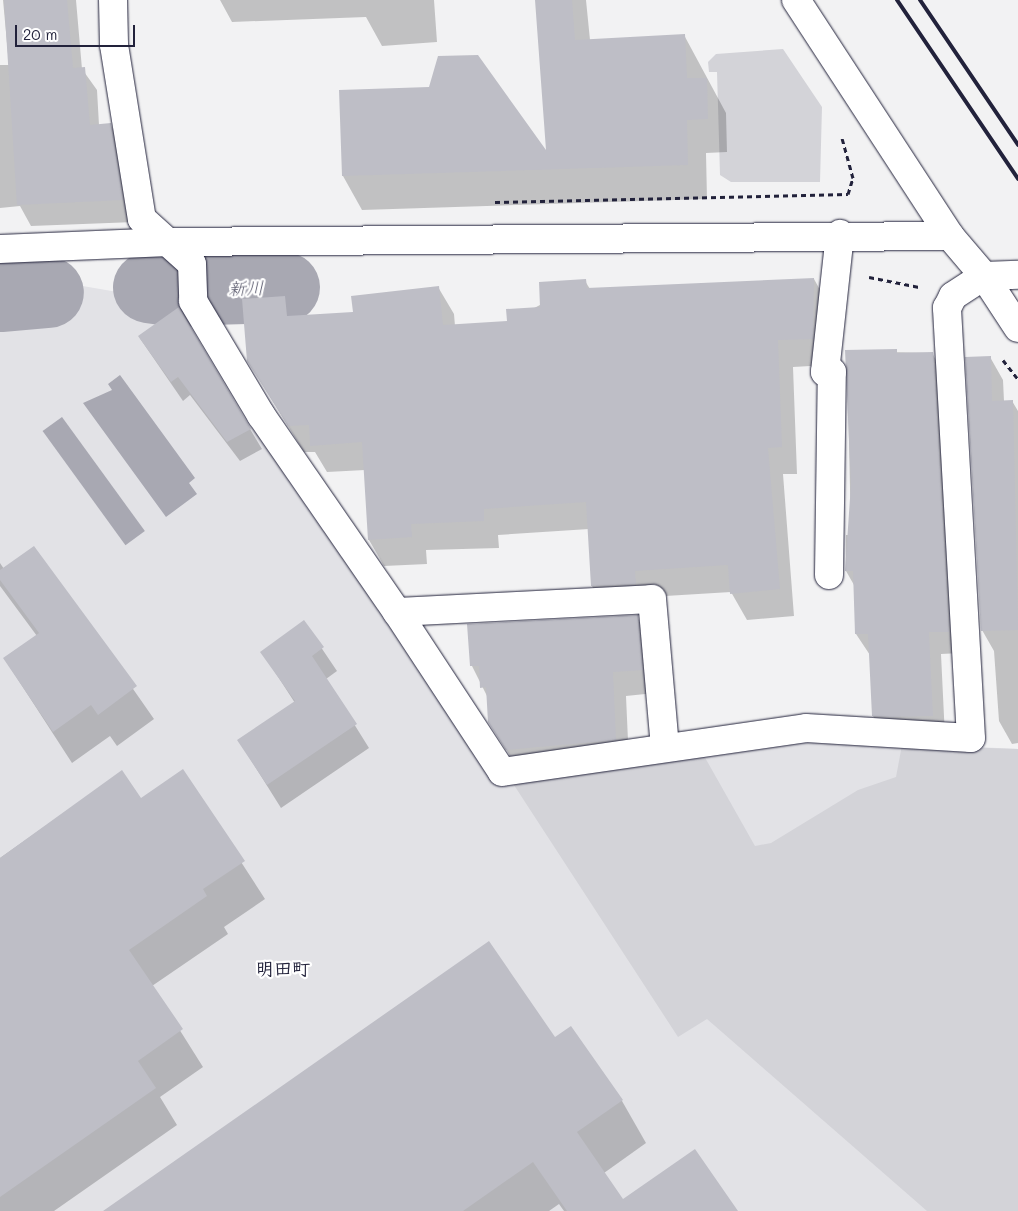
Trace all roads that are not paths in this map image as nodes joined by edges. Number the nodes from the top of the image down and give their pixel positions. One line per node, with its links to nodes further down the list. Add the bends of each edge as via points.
1 (113, 0): 5 (street, via 114,45 142,220)
2 (796, 0): 4 (street)
3 (840, 234): 4 (street); 5 (street); 10 (street, via 833,271 825,372 832,372)
4 (950, 236): 8 (street)
5 (169, 242): 6 (street); 11 (street, via 192,264 193,301 261,415)
6 (0, 249)
7 (1018, 275): 8 (street)
8 (984, 276): 9 (street); 12 (street, via 953,296 947,308 953,478 972,738 806,728)
9 (1018, 328)
10 (829, 575)
11 (397, 612): 12 (street, via 502,772); 12 (street, via 652,600)
12 (665, 747)

